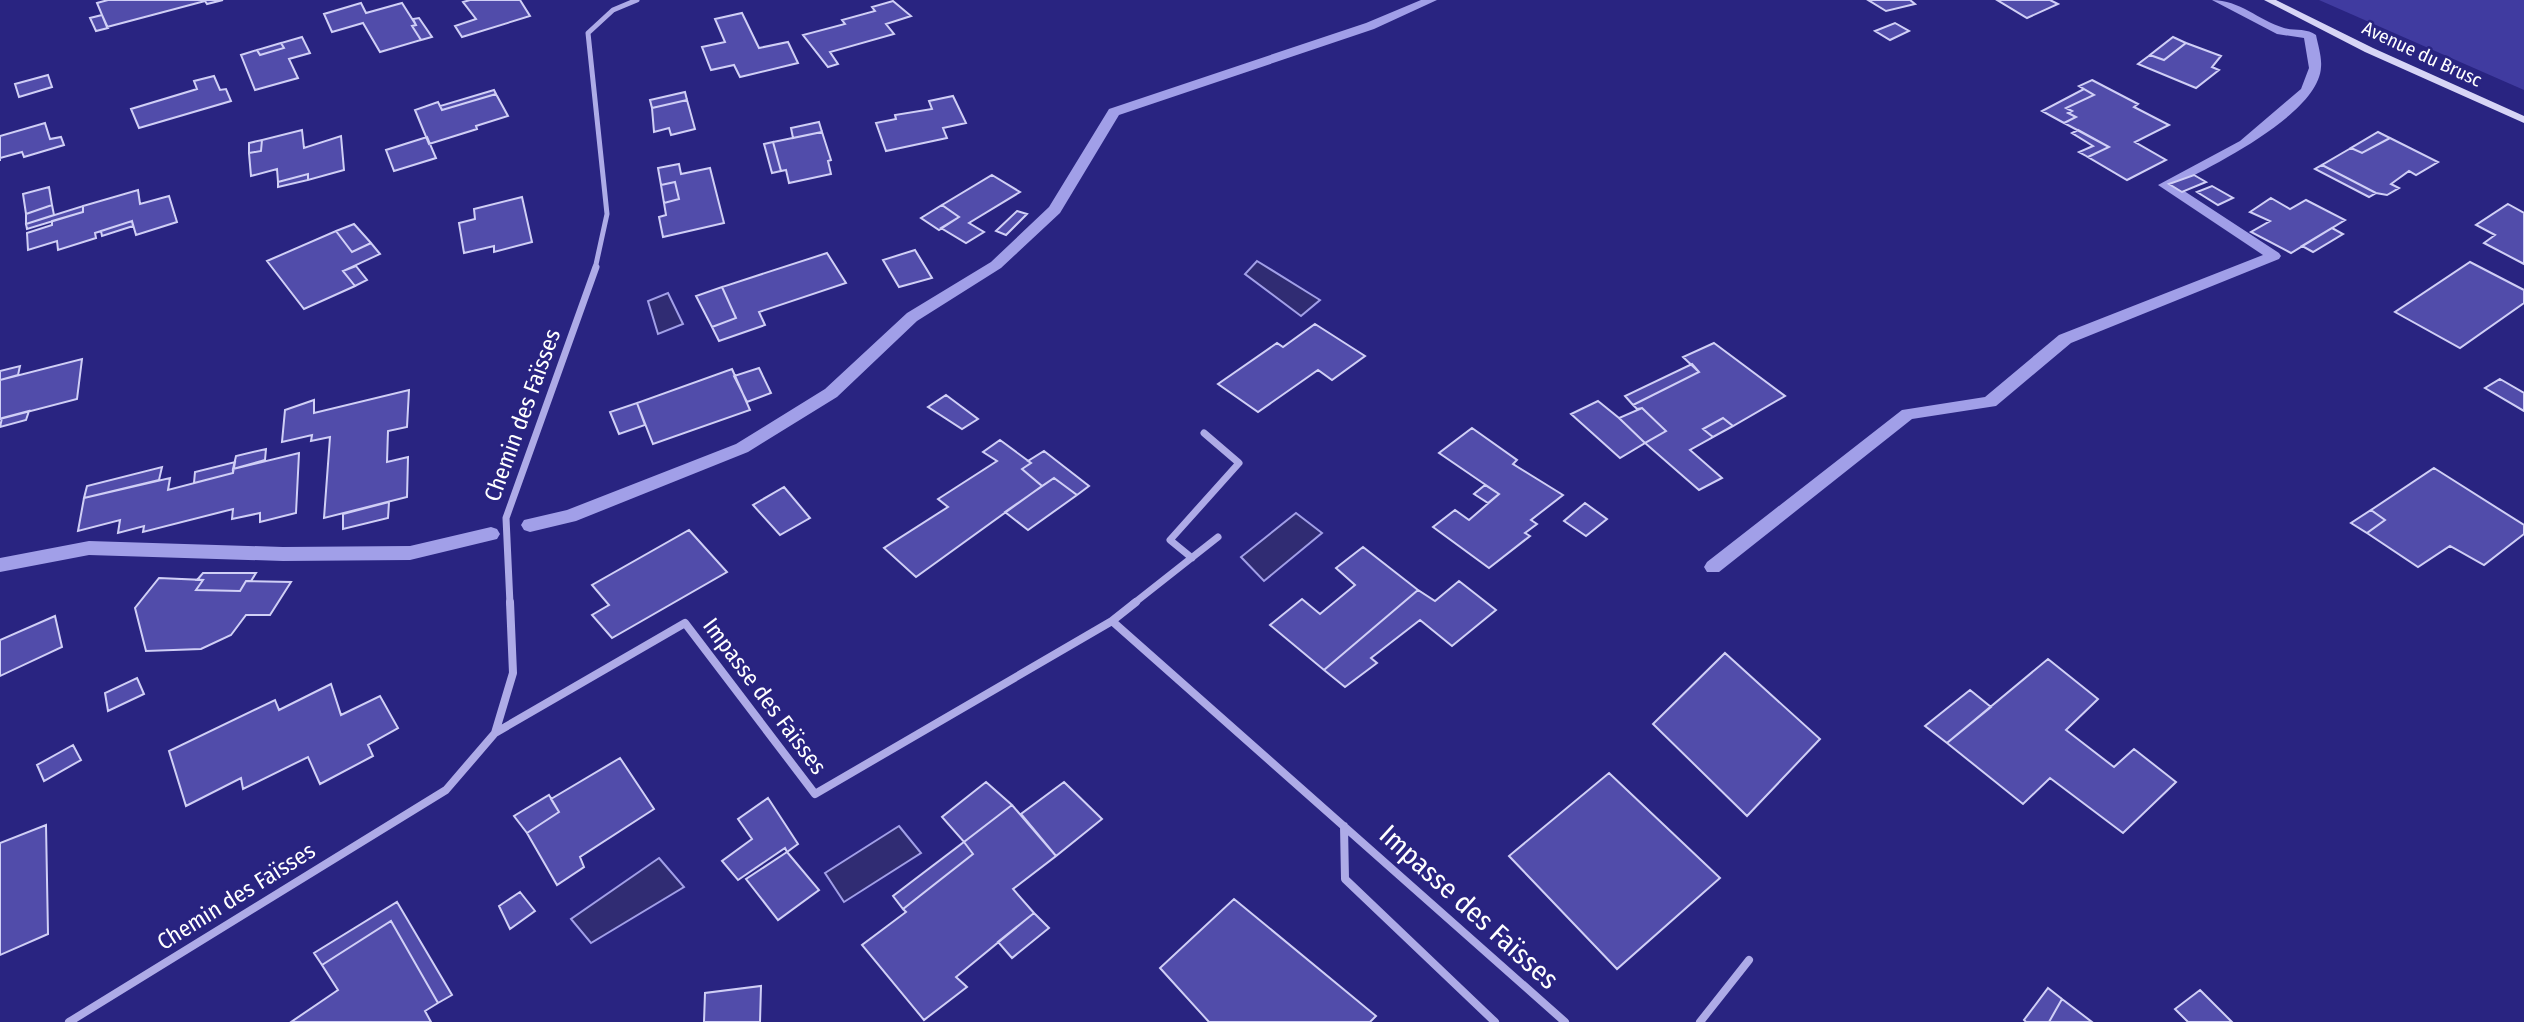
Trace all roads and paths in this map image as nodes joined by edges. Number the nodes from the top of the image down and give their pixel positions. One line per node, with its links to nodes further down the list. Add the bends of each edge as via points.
1 (637, 0): 8 (street, Chemin des Faïsses, via 613,9 588,33 607,214 596,271 506,518 513,673)
2 (2269, 0): 3 (street, Avenue du Brusc)
3 (2524, 120)
4 (1204, 433): 6 (street, via 1239,463 1170,540)
5 (1218, 537): 6 (street, Impasse des Faïsses)
6 (1192, 558): 7 (street, Impasse des Faïsses)
7 (1112, 621): 8 (street, Impasse des Faïsses, via 815,794 685,623); 9 (street, Impasse des Faïsses)
8 (495, 733): 11 (street, Chemin des Faïsses, via 446,790)
9 (1344, 826): 12 (street, Impasse des Faïsses, via 1345,879); 13 (street, Impasse des Faïsses)
10 (1749, 960): 14 (street)
11 (69, 1022)
12 (1495, 1022)
13 (1565, 1022)
14 (1700, 1022)

